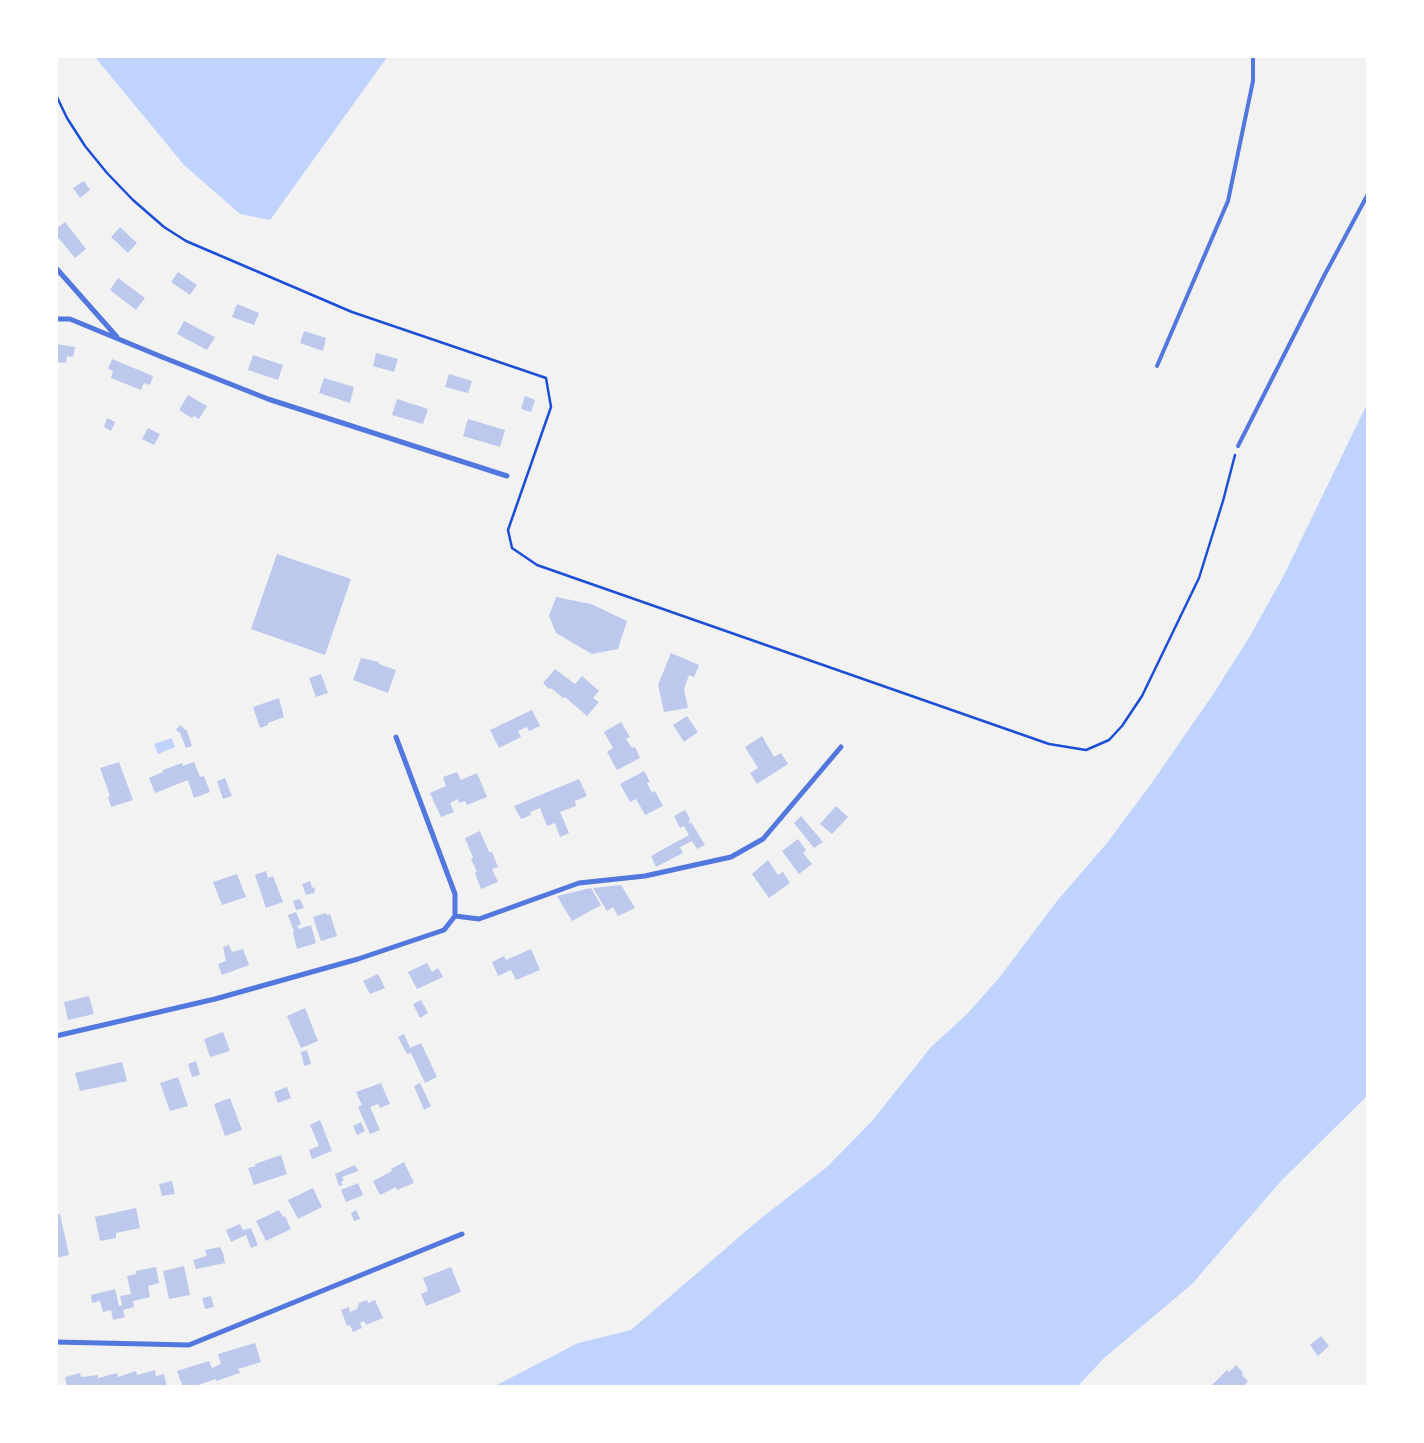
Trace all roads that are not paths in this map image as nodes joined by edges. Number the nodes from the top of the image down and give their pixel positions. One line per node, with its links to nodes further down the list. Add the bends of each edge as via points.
1 (1253, 56): 6 (lane, via 1253,81 1228,201)
2 (1368, 194): 7 (lane)
3 (56, 268): 5 (street)
4 (56, 319): 5 (street, via 70,320)
5 (119, 340): 8 (street, via 268,399)
6 (1157, 366)
7 (1238, 446)
8 (507, 476)
9 (396, 737): 11 (street, via 456,894)
10 (841, 748): 11 (street, via 764,839 731,857 645,876 579,883 479,919)
11 (455, 916): 12 (street, via 444,930 358,959)
12 (56, 1036)
13 (462, 1234): 14 (street, via 189,1345)
14 (56, 1342)

